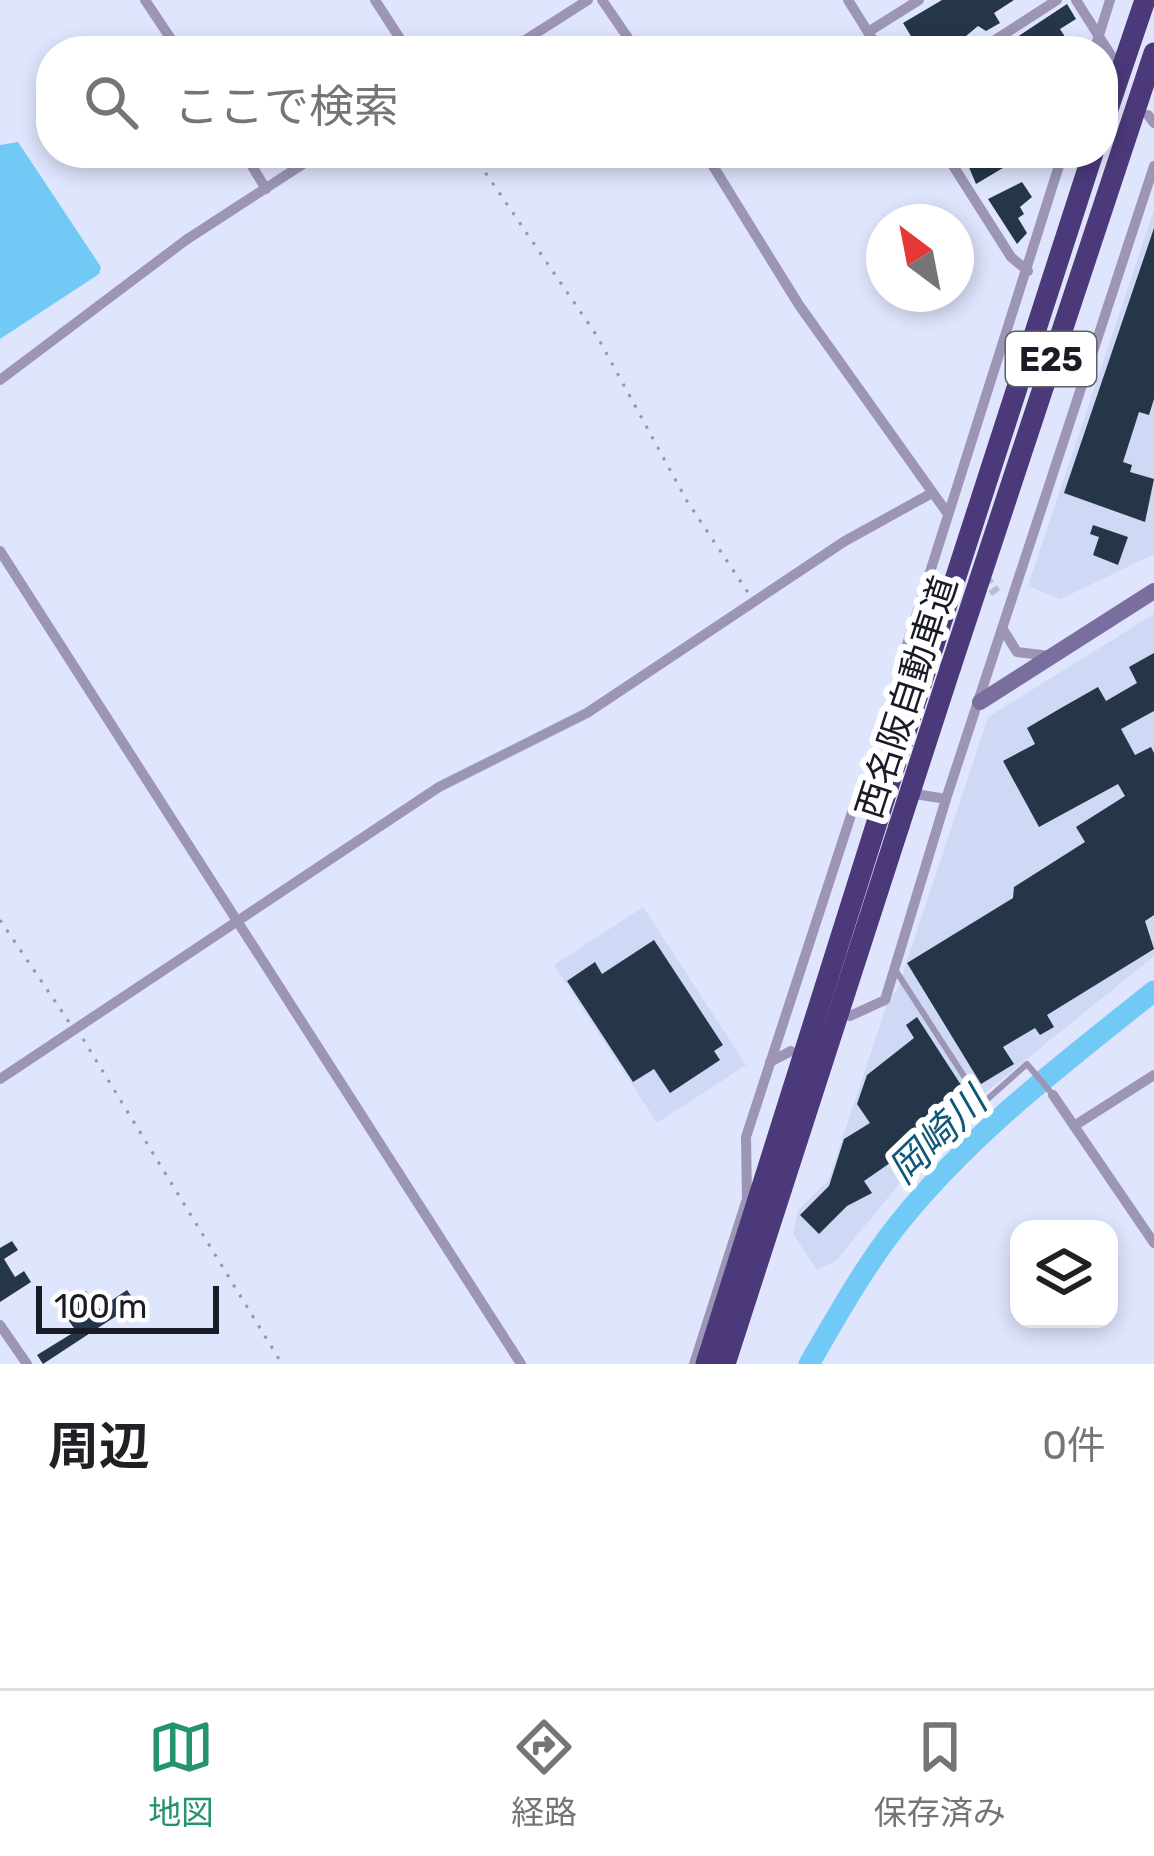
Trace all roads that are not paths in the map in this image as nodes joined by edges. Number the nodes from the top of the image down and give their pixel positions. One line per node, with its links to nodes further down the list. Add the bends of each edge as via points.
1 (145, 0): 13 (street)
2 (375, 0): 14 (street)
3 (588, 0): 15 (street)
4 (602, 0): 16 (street)
5 (848, 0): 11 (street)
6 (919, 0): 11 (street)
7 (1057, 0): 18 (street)
8 (1076, 0): 12 (street)
9 (1110, 0): 12 (street)
10 (1145, 0): 22 (highway)
11 (868, 32): 17 (street)
12 (1099, 33): 19 (street); 20 (street)
13 (169, 36)
14 (398, 36)
15 (532, 36)
16 (627, 36)
17 (871, 36)
18 (1001, 36)
19 (1098, 36)
20 (1101, 36)
21 (1154, 53): 23 (highway, 西名阪自動車道 / E25)
22 (1118, 80)
23 (1118, 156)
24 (1154, 166): 37 (street)
25 (253, 168): 32 (street)
26 (297, 168): 32 (street)
27 (714, 168): 39 (street)
28 (955, 168): 33 (street)
29 (1059, 168): 33 (street)
30 (1088, 168): 47 (highway, 西名阪自動車道 / E25)
31 (1114, 168): 47 (highway, 西名阪自動車道 / E25)
32 (266, 188): 38 (street)
33 (1028, 271): 34 (street)
34 (1020, 296): 35 (street); 40 (street)
35 (1034, 301)
36 (1067, 361): 37 (street)
37 (1090, 366): 44 (street)
38 (0, 380)
39 (932, 493): 40 (street); 51 (street, via 845,541 587,713 452,779)
40 (948, 514): 49 (street, via 950,531 905,651 907,698 891,764)
41 (0, 551): 51 (street)
42 (1154, 591): 46 (street)
43 (996, 593): 44 (street)
44 (1013, 598): 45 (street)
45 (1003, 628): 46 (street, via 1017,652); 48 (street)
46 (1052, 656): 48 (street)
47 (940, 663): 60 (highway, 西名阪自動車道 / E25, bridge)
48 (980, 702): 50 (street)
49 (871, 786): 50 (street); 55 (street, via 855,803)
50 (946, 799): 52 (street)
51 (235, 922): 57 (street); 64 (street)
52 (894, 968): 53 (street, via 885,1000); 58 (lane, via 982,1104 1030,1066)
53 (850, 1016)
54 (791, 1051): 55 (street)
55 (770, 1063): 65 (street, via 743,1148 747,1199)
56 (1154, 1075): 59 (street)
57 (0, 1079)
58 (1053, 1095): 59 (street)
59 (1074, 1126): 61 (street)
60 (786, 1146): 66 (highway, 西名阪自動車道 / E25); 67 (highway, 西名阪自動車道 / E25)
61 (1154, 1243)
62 (0, 1325): 63 (street)
63 (27, 1364)
64 (521, 1364)
65 (694, 1364)
66 (706, 1364)
67 (725, 1364)

